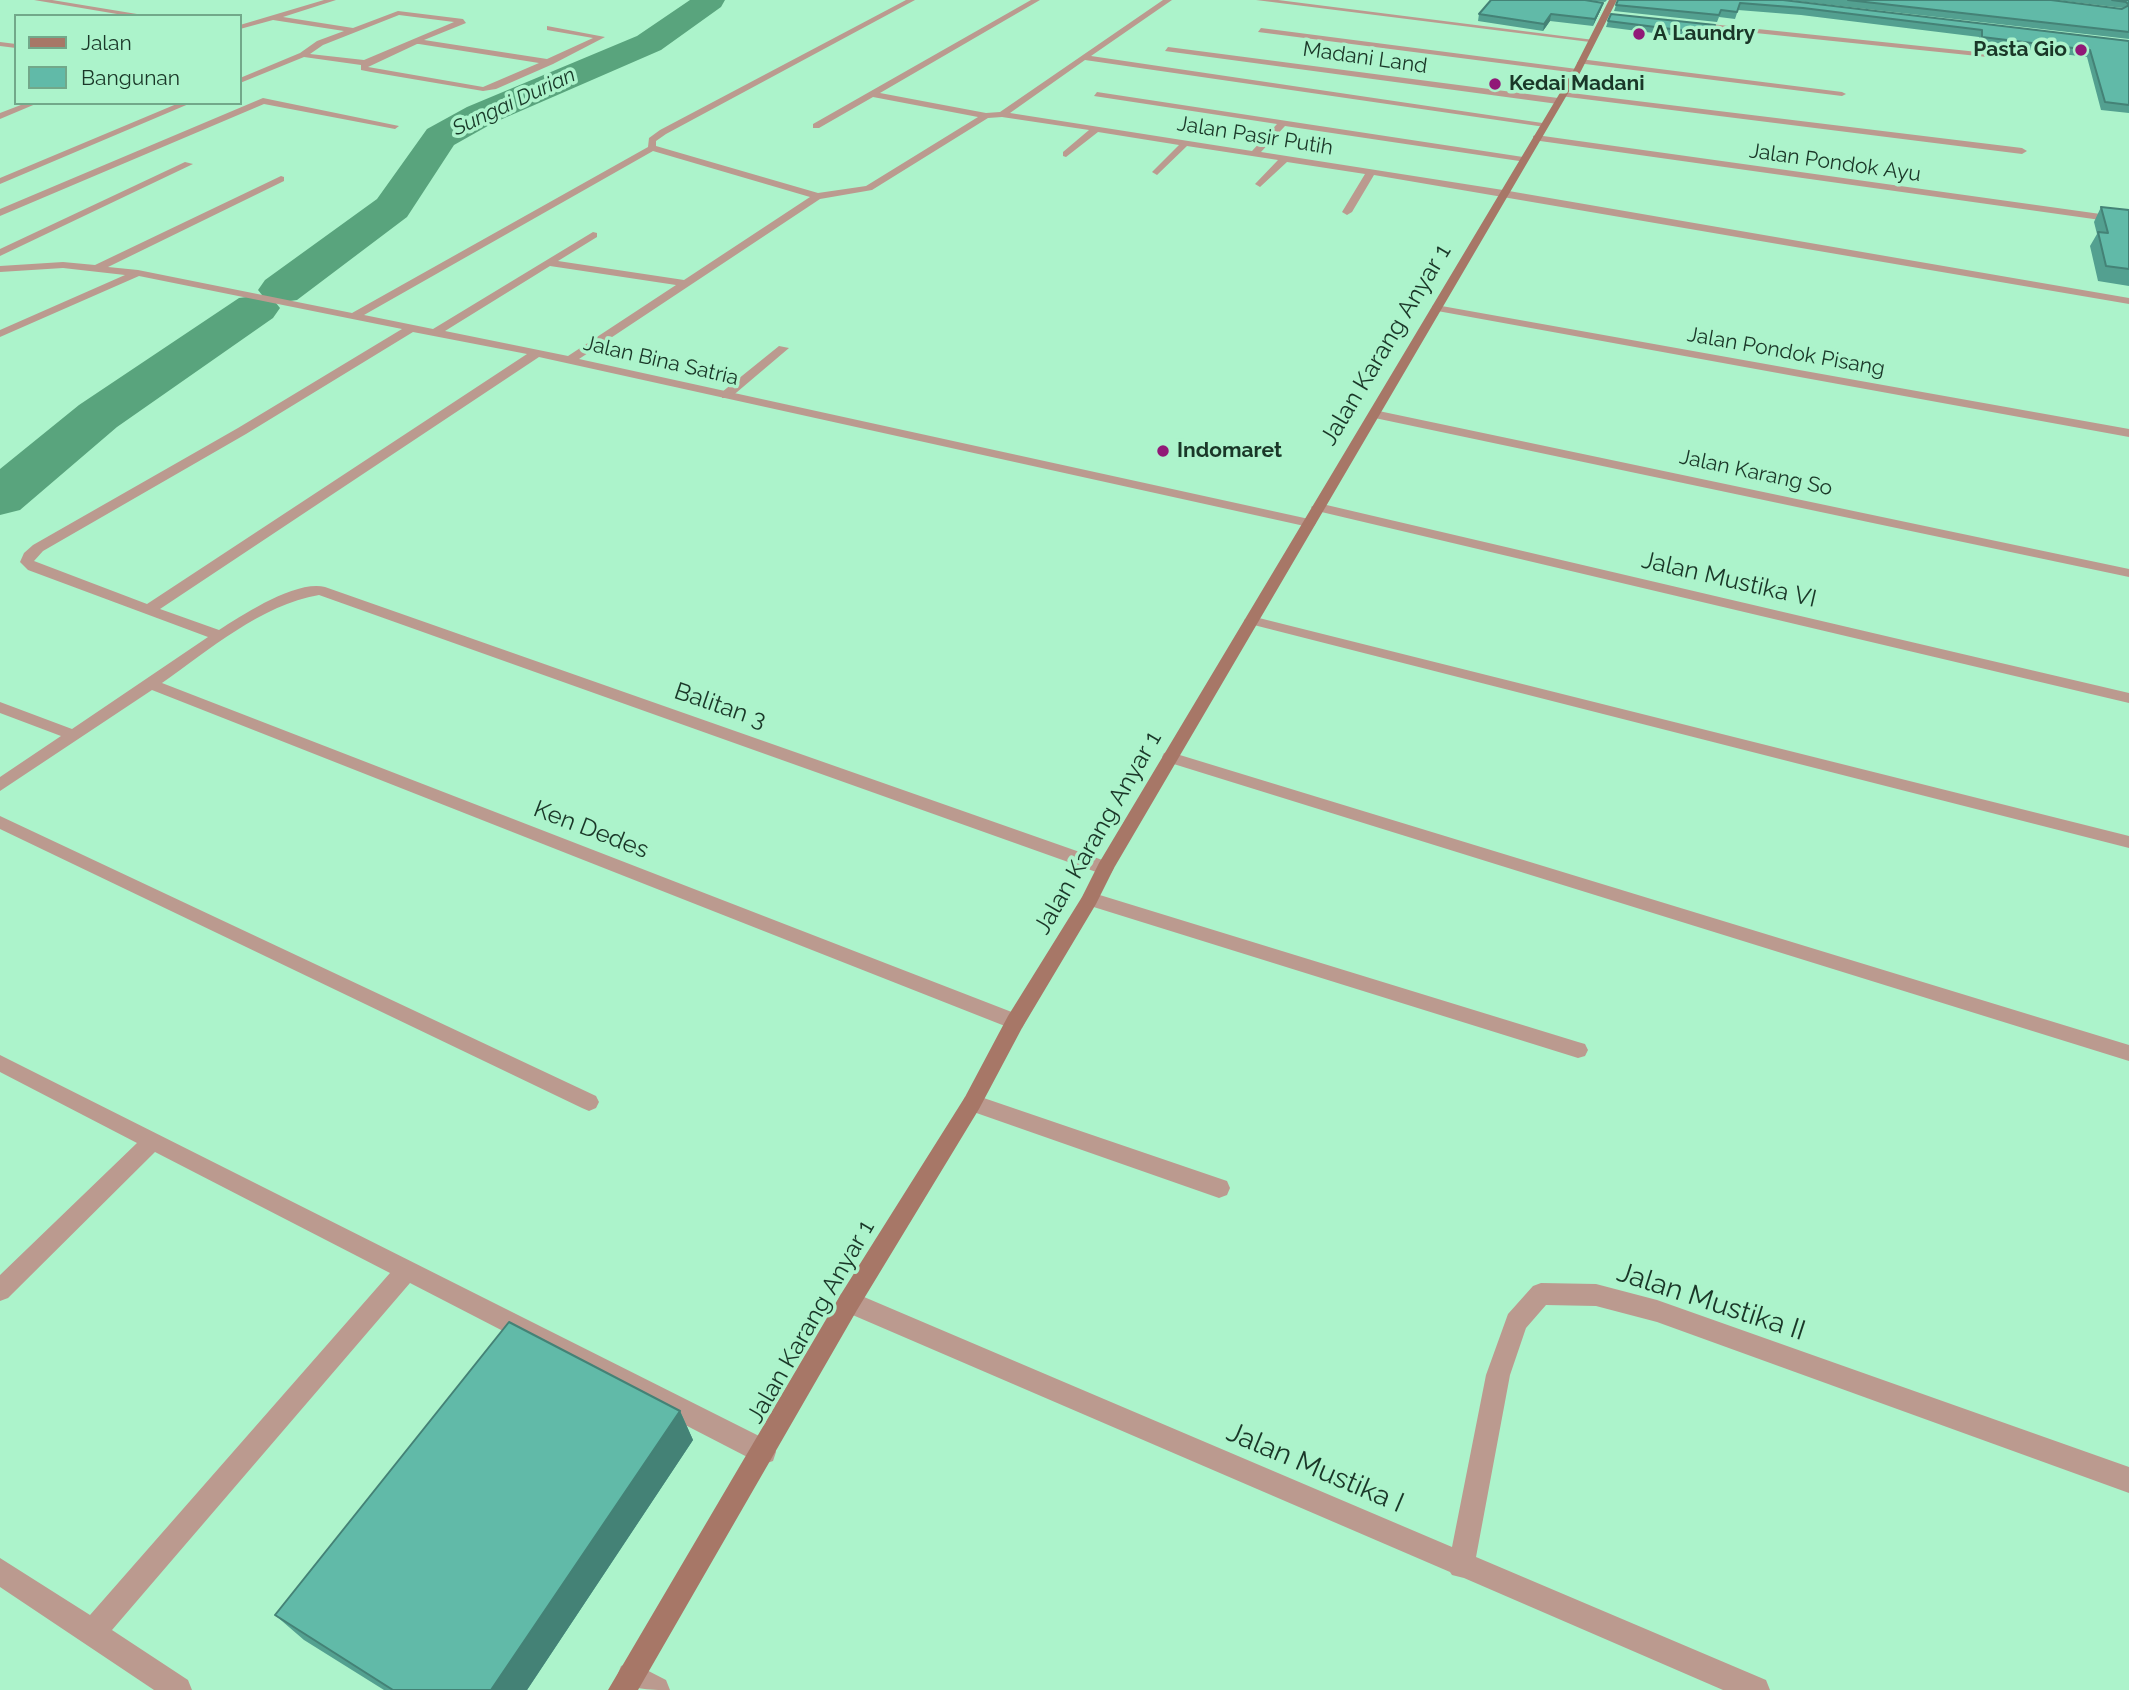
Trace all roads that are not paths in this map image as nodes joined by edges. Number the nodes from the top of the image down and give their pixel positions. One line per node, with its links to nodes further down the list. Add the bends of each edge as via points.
1 (38, 0): 9 (street)
2 (311, 0): 7 (street)
3 (911, 0): 45 (street, via 663,132 652,140)
4 (1035, 0): 26 (street)
5 (1168, 0): 21 (street)
6 (1260, 0): 16 (street)
7 (328, 1): 10 (street)
8 (1608, 9): 16 (main road, Jalan Karang Anyar 1)
9 (132, 14)
10 (269, 17): 12 (street); 14 (street)
11 (1685, 24): 20 (street)
12 (242, 26)
13 (550, 28): 22 (street, via 601,37)
14 (352, 30): 17 (street, via 403,12 463,21); 19 (street)
15 (1261, 30): 24 (street)
16 (1590, 40): 24 (main road, Jalan Karang Anyar 1)
17 (419, 42): 22 (street); 23 (street)
18 (1168, 50): 29 (street, Madani Land)
19 (303, 55): 23 (street); 25 (street)
20 (1997, 56)
21 (1085, 58): 35 (street); 43 (street, Jalan Pondok Ayu)
22 (550, 62): 23 (street, via 483,89 371,70 364,68)
23 (365, 63)
24 (1579, 66): 28 (street); 29 (main road, Jalan Karang Anyar 1)
25 (242, 80)
26 (872, 94): 38 (street); 41 (street)
27 (1097, 94): 39 (street)
28 (1842, 94)
29 (1560, 97): 43 (main road, Jalan Karang Anyar 1); 46 (street, Madani Land)
30 (29, 105): 37 (street)
31 (182, 105): 32 (street)
32 (171, 110): 33 (street); 55 (street)
33 (198, 112)
34 (211, 114): 36 (street)
35 (1002, 114): 38 (street); 42 (street, Jalan Pasir Putih)
36 (225, 115): 40 (street, via 268,101); 60 (street)
37 (0, 116)
38 (986, 116): 58 (street, via 869,188)
39 (1283, 123): 48 (street); 50 (street)
40 (395, 126)
41 (816, 126)
42 (1097, 129): 44 (street, Jalan Pasir Putih); 47 (street)
43 (1541, 131): 50 (main road, Jalan Karang Anyar 1); 61 (street, Jalan Pondok Ayu)
44 (1185, 143): 48 (street, Jalan Pasir Putih); 52 (street)
45 (652, 148): 58 (street); 71 (street)
46 (2022, 151)
47 (1066, 154)
48 (1254, 154): 49 (street, Jalan Pasir Putih)
49 (1285, 159): 53 (street, Jalan Pasir Putih); 56 (street)
50 (1524, 160): 57 (main road, Jalan Karang Anyar 1)
51 (188, 164): 63 (street)
52 (1157, 172)
53 (1371, 172): 57 (street, Jalan Pasir Putih); 59 (street)
54 (281, 179): 65 (street)
55 (0, 181)
56 (1260, 184)
57 (1503, 193): 69 (street, Jalan Pasir Putih); 70 (main road, Jalan Karang Anyar 1)
58 (818, 196): 68 (street)
59 (1347, 212)
60 (0, 213)
61 (2129, 221)
62 (593, 235): 64 (street)
63 (0, 253)
64 (548, 263): 68 (street); 73 (street)
65 (99, 267): 66 (street, Jalan Bina Satria); 67 (street, Jalan Bina Satria)
66 (0, 269)
67 (138, 273): 71 (street, Jalan Bina Satria); 74 (street)
68 (683, 284): 77 (street)
69 (2129, 301)
70 (1436, 308): 79 (main road, Jalan Karang Anyar 1); 80 (street, Jalan Pondok Pisang)
71 (354, 316): 72 (street, Jalan Bina Satria)
72 (413, 327): 73 (street, Jalan Bina Satria); 84 (street, via 29,556 27,562 33,567)
73 (436, 332): 76 (street, Jalan Bina Satria)
74 (0, 334)
75 (783, 348): 78 (street)
76 (537, 353): 77 (street, Jalan Bina Satria); 84 (street)
77 (570, 360): 78 (street, Jalan Bina Satria)
78 (726, 395): 82 (street, Jalan Bina Satria)
79 (1374, 414): 81 (main road, Jalan Karang Anyar 1); 83 (street, Jalan Karang So)
80 (2129, 433)
81 (1318, 507): 82 (main road, Jalan Karang Anyar 1); 88 (street, Jalan Mustika VI)
82 (1309, 523): 85 (main road, Jalan Karang Anyar 1)
83 (2129, 573)
84 (147, 611): 86 (street)
85 (1251, 620): 91 (main road, Jalan Karang Anyar 1); 94 (street)
86 (220, 636): 87 (street); 95 (street, Balitan 3, via 289,597 320,590)
87 (150, 684): 90 (street); 97 (street, Ken Dedes)
88 (2129, 698)
89 (0, 707): 90 (street)
90 (73, 735): 92 (street)
91 (1170, 757): 95 (main road, Jalan Karang Anyar 1); 99 (street)
92 (0, 785)
93 (0, 822): 101 (street)
94 (2129, 842)
95 (1105, 868): 96 (main road, Jalan Karang Anyar 1)
96 (1090, 899): 97 (main road, Jalan Karang Anyar 1); 98 (street)
97 (1015, 1022): 102 (main road, Jalan Karang Anyar 1)
98 (1578, 1050)
99 (2129, 1052)
100 (0, 1063): 103 (street)
101 (589, 1102)
102 (972, 1103): 104 (street); 107 (main road, Jalan Karang Anyar 1)
103 (153, 1141): 105 (street); 106 (street)
104 (1219, 1188)
105 (407, 1270): 108 (street); 112 (street)
106 (0, 1290)
107 (849, 1302): 108 (main road, Jalan Karang Anyar 1); 110 (street, Jalan Mustika I)
108 (764, 1452): 113 (main road, Jalan Karang Anyar 1)
109 (2129, 1480): 110 (street, Jalan Mustika II, via 1657,1311 1596,1296 1541,1294 1516,1322 1499,1375)
110 (1461, 1566): 116 (street, Jalan Mustika I)
111 (0, 1571): 112 (street)
112 (92, 1633): 114 (street)
113 (627, 1683): 115 (street)
114 (178, 1690)
115 (656, 1690)
116 (1756, 1690)

